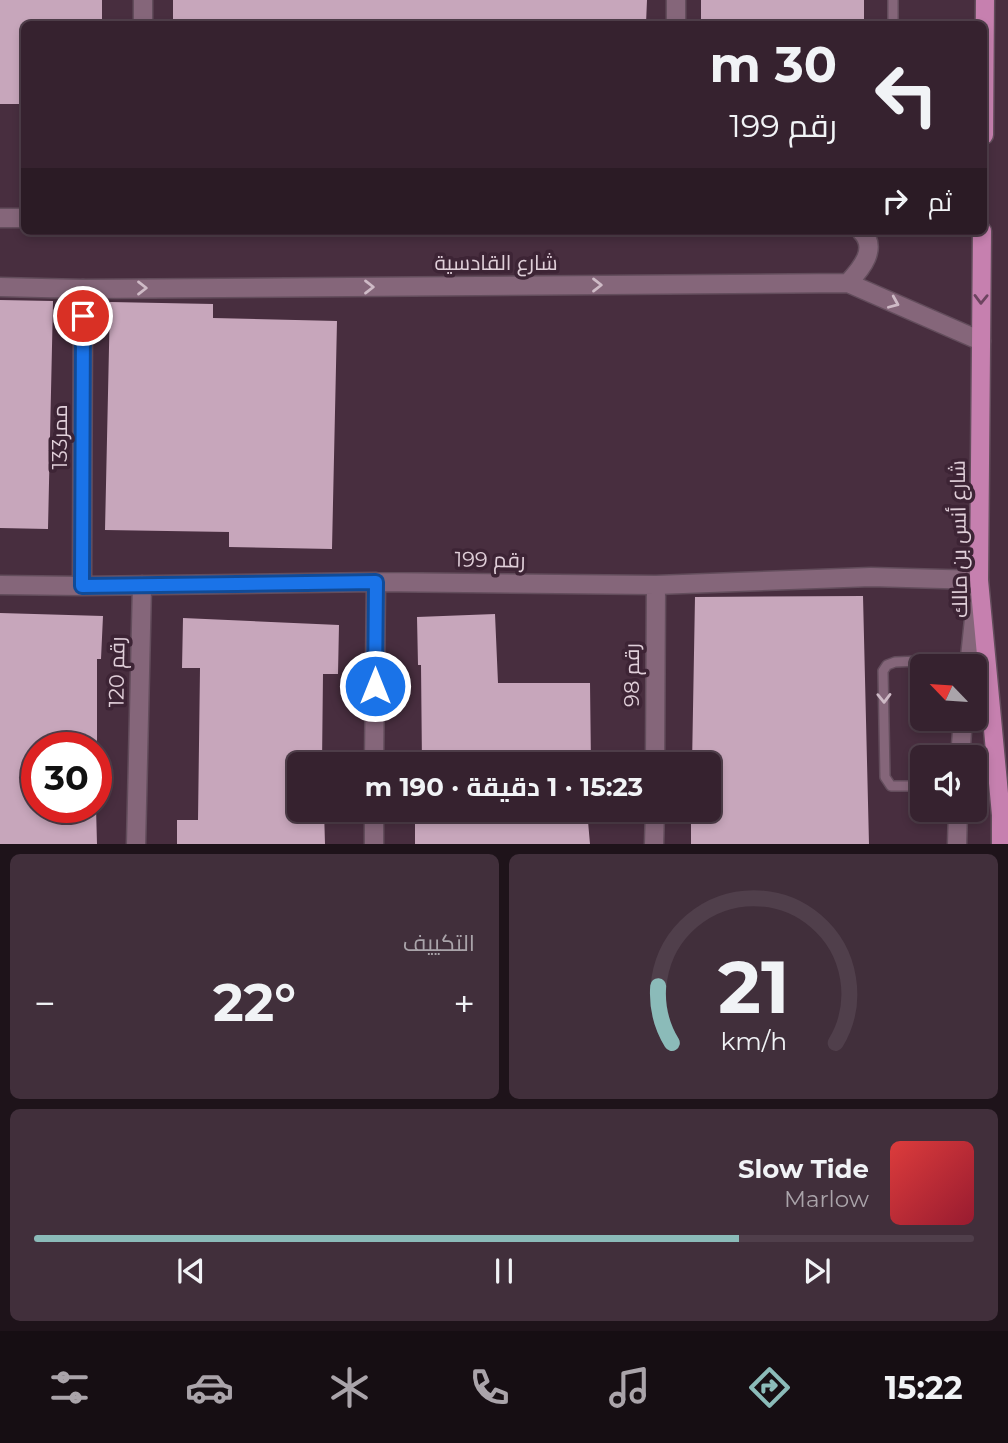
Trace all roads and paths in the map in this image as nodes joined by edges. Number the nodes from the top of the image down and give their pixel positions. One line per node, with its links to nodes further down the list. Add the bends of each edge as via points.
1 (143, 0): 5 (street)
2 (676, 0): 6 (street)
3 (893, 0): 7 (lane)
4 (985, 0): 8 (main road)
5 (143, 21)
6 (676, 21)
7 (893, 21)
8 (985, 21)
9 (0, 218): 10 (street)
10 (21, 218)
11 (865, 235): 13 (street, via 869,251 863,268)
12 (982, 235): 16 (main road, شارع أنس بن مالك, one-way to 16)
13 (848, 283): 15 (street, شارع القادسية, one-way to 13); 16 (street, شارع القادسية, one-way to 16)
14 (0, 287): 15 (street, شارع القادسية)
15 (83, 289): 22 (street, ممر133)
16 (981, 341): 17 (main road, شارع أنس بن مالك)
17 (979, 580): 21 (street, رقم 199, via 871,577); 23 (street); 35 (main road, شارع أنس بن مالك)
18 (376, 582): 20 (street, رقم 199); 21 (street, رقم 199); 25 (street)
19 (0, 584): 22 (street, رقم 199)
20 (142, 585): 22 (street, رقم 199); 31 (street, رقم 120)
21 (656, 585): 26 (street, رقم 98)
22 (82, 586)
23 (971, 654)
24 (910, 662): 27 (lane, one-way to 27, via 895,662 883,671 885,777 891,786)
25 (374, 752)
26 (655, 752)
27 (910, 786)
28 (374, 822): 32 (street)
29 (654, 822): 33 (street)
30 (958, 822): 34 (street)
31 (136, 844)
32 (374, 844)
33 (654, 844)
34 (957, 844)
35 (1001, 844)

